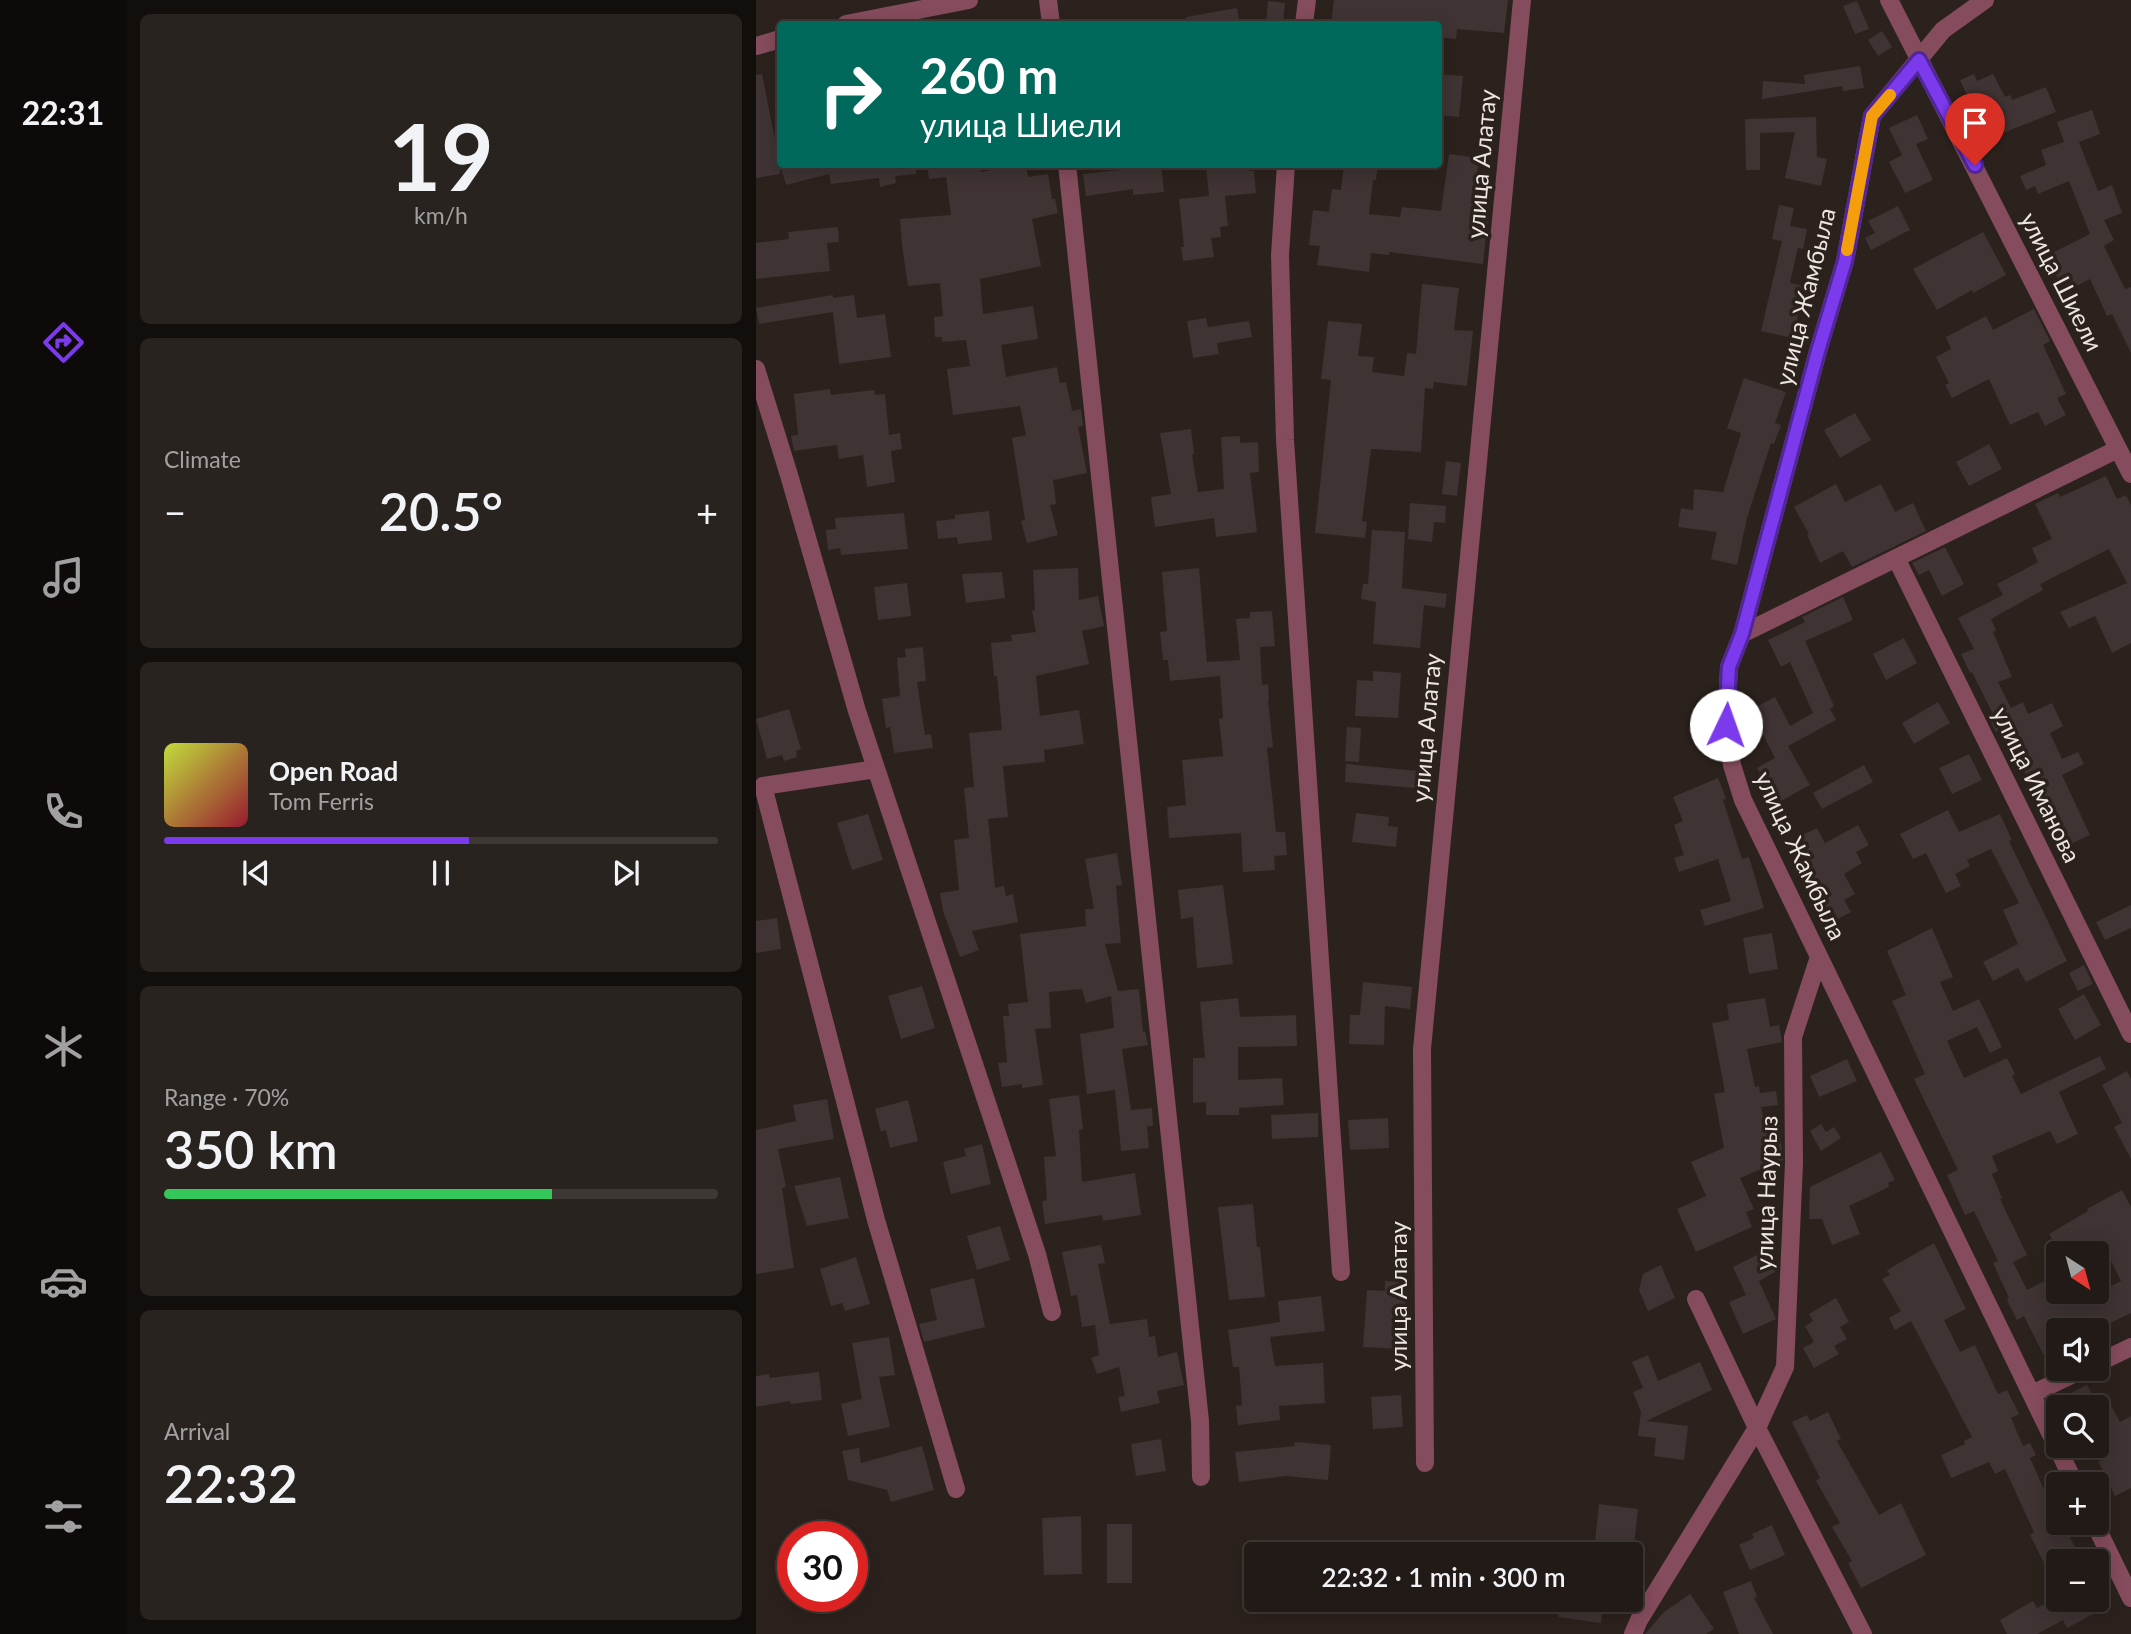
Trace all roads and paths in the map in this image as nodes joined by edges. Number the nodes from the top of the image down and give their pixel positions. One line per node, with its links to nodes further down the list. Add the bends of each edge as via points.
1 (969, 0): 7 (street)
2 (1048, 0): 8 (street)
3 (1307, 0): 9 (street)
4 (1522, 0): 31 (street, улица Алатау, via 1422,1049)
5 (1889, 0): 12 (street, улица Шиели)
6 (1985, 0): 12 (street, улица Жамбыла, via 1943,30)
7 (861, 21)
8 (1051, 21)
9 (1304, 21)
10 (777, 40): 11 (street)
11 (756, 46)
12 (1919, 60): 16 (street, улица Шиели); 19 (street, улица Жамбыла, via 1872,116 1845,261)
13 (1067, 168): 33 (street, via 1196,1379)
14 (1286, 168): 23 (street, via 1280,254 1285,440)
15 (756, 369): 20 (street)
16 (2118, 449): 17 (street, улица Шиели); 18 (street)
17 (2131, 474)
18 (1896, 558): 19 (street); 22 (street, улица Иманова)
19 (1742, 634): 21 (street, улица Жамбыла, via 1729,667 1726,725 1732,765 1743,800)
20 (876, 769): 25 (street, via 1037,1254); 34 (street, via 763,786 876,1220)
21 (1819, 957): 29 (street, улица Жамбыла); 30 (street, улица Наурыз, via 1794,1037 1785,1367)
22 (2131, 1034)
23 (1341, 1272)
24 (1696, 1299): 30 (street)
25 (1052, 1312)
26 (2131, 1347): 27 (street)
27 (2109, 1358)
28 (2059, 1381): 29 (street)
29 (2032, 1394): 32 (street, улица Жамбыла)
30 (1757, 1428): 37 (street, улица Наурыз); 38 (street)
31 (1425, 1463)
32 (2070, 1472)
33 (1201, 1477)
34 (956, 1489)
35 (2100, 1535): 36 (street)
36 (2131, 1598)
37 (1633, 1634)
38 (1863, 1634)

